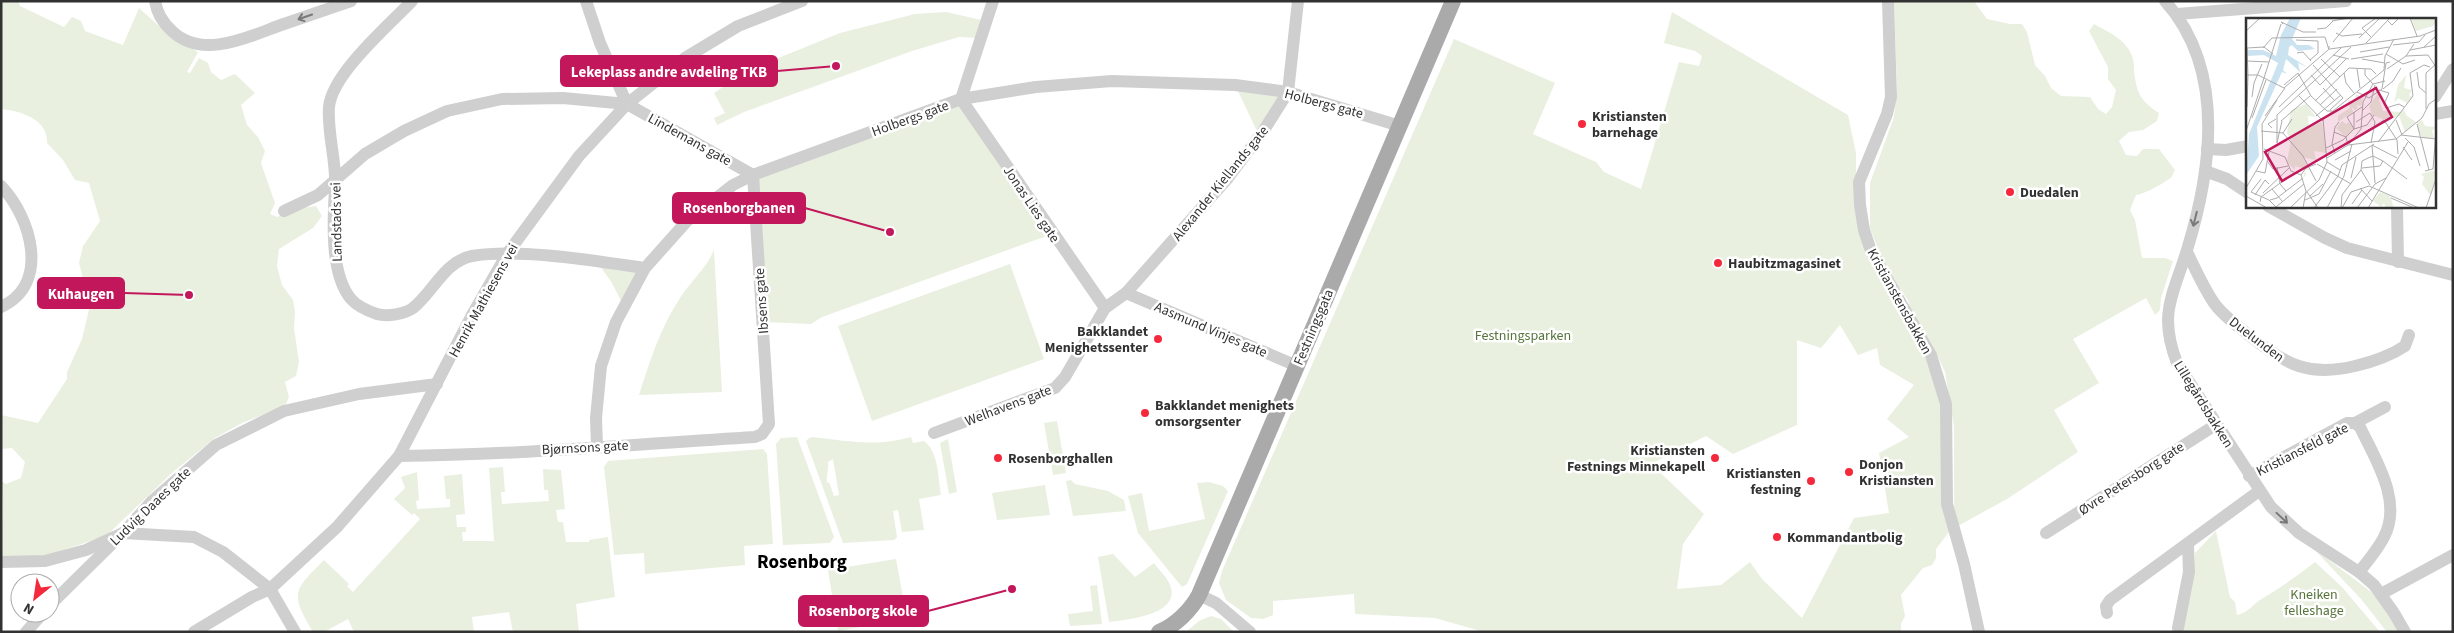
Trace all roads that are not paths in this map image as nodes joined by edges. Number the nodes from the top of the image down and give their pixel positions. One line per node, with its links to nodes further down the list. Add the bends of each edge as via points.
1 (155, 1): 2 (street, one-way to 1, via 229,43 204,45 174,33 163,23)
2 (351, 1)
3 (412, 1): 25 (street, Landstads vei, via 346,70 330,96)
4 (586, 1): 17 (street, via 600,43)
5 (802, 1): 17 (street, Henrik Mathiesens vei, via 738,26 685,58)
6 (993, 1): 16 (street)
7 (1298, 1): 14 (street, Alexander Kiellands gate)
8 (1454, 1): 20 (main road, Festningsgata)
9 (1888, 1): 67 (street, Kristianstensbakken, via 1891,97 1860,182 1860,205 1871,250 1932,355 1946,404 1947,504)
10 (2165, 1): 12 (street, Lillegårdsbakken)
11 (2346, 1): 12 (street)
12 (2177, 14): 22 (street, Lillegårdsbakken, via 2201,66 2207,95)
13 (2453, 69): 15 (street)
14 (1288, 92): 16 (street, Holbergs gate, via 1189,82 1112,81 1036,87); 20 (street, Holbergs gate); 36 (street, Alexander Kiellands gate, via 1228,178)
15 (2436, 95)
16 (961, 99): 24 (street, Holbergs gate); 38 (street, Jonas Lies gate)
17 (627, 104): 24 (street, Lindemans gate); 25 (street, Lindemans gate, via 563,98 502,100 447,110 365,154); 32 (street, Henrik Mathiesens vei, via 578,156)
18 (2453, 111): 19 (street)
19 (2436, 114)
20 (1400, 126): 40 (main road, Festningsgata)
21 (2246, 146): 22 (street)
22 (2208, 149): 23 (street, Lillegårdsbakken)
23 (2205, 171): 27 (street, via 2227,179); 31 (street, Lillegårdsbakken, one-way to 31)
24 (753, 175): 34 (street, Holbergs gate, via 732,185 687,221); 45 (street, Ibsens gate)
25 (335, 181): 30 (street, Lindemans gate, via 318,195); 32 (street, Landstads vei, via 337,272 352,300 366,310 385,316 412,309 453,265 470,256)
26 (1, 186): 37 (street, via 18,209 32,246 32,266 13,300)
27 (2246, 192)
28 (2272, 208): 33 (street, via 2347,248)
29 (2397, 208): 33 (street)
30 (284, 211)
31 (2187, 252): 39 (street, Duelunden, via 2214,303 2257,342 2277,357 2297,366 2332,372 2365,364 2405,346); 44 (street, Lillegårdsbakken, via 2168,308 2168,337 2177,363)
32 (507, 254): 34 (street, Landstads vei); 41 (street, Henrik Mathiesens vei)
33 (2398, 262): 35 (street)
34 (645, 268): 47 (street, Holbergs gate, via 616,322 601,366)
35 (2453, 275)
36 (1126, 293): 38 (street, Welhavens gate); 40 (street, Aasmund Vinjes gate)
37 (1, 307)
38 (1105, 308): 46 (street, Welhavens gate, via 1055,388)
39 (2410, 335)
40 (1297, 366): 60 (main road, Festningsgata)
41 (437, 384): 48 (street, Henrik Mathiesens vei); 51 (street, Ludvig Daaes gate, via 359,394 284,411 216,445 152,501)
42 (2385, 407): 43 (street, Kristiansfeld gate)
43 (2355, 423): 49 (street, Kristiansfeld gate, via 2348,423); 56 (street, Kristiansfeld gate, via 2360,427 2388,486 2390,504 2385,536)
44 (2217, 424): 49 (street, Lillegårdsbakken); 52 (street, Øvre Petersborg gate)
45 (768, 428): 47 (street, Bjørnsons gate, via 755,437)
46 (934, 434)
47 (597, 446): 48 (street, Bjørnsons gate)
48 (399, 456): 57 (street, Henrik Mathiesens vei, via 337,527)
49 (2249, 476): 50 (street, Lillegårdsbakken)
50 (2259, 491): 53 (street); 56 (street, Lillegårdsbakken, one-way to 56, via 2270,507 2300,533)
51 (123, 533): 55 (street, via 86,550 45,561); 57 (street, via 194,537 223,552); 59 (street, Ludvig Daaes gate)
52 (2046, 533)
53 (2188, 545): 61 (street, via 2110,600); 62 (street, via 2189,572)
54 (2453, 555): 58 (street)
55 (1, 562)
56 (2359, 572): 58 (street, Lillegårdsbakken)
57 (270, 589): 63 (street, Henrik Mathiesens vei); 64 (street)
58 (2381, 594): 68 (street, Lillegårdsbakken)
59 (60, 595)
60 (1199, 595): 65 (main road, Festningsgata, via 1188,610); 66 (street, via 1216,603)
61 (2106, 613)
62 (2178, 628)
63 (194, 632)
64 (295, 632)
65 (1159, 632)
66 (1250, 632)
67 (1979, 632)
68 (2405, 632)

